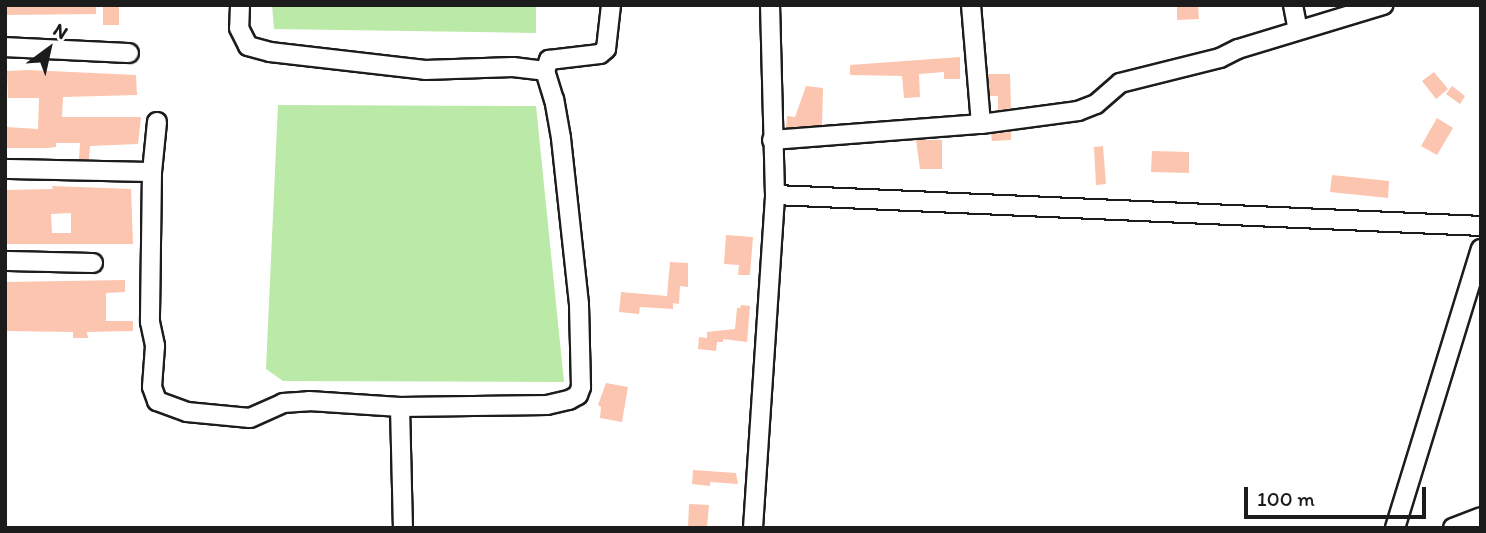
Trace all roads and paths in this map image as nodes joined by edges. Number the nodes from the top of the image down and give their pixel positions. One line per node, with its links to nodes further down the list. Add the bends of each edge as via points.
1 (240, 5): 10 (street, via 239,28 248,46 270,52 425,70 513,67)
2 (611, 5): 10 (street, via 606,49 600,54 549,60)
3 (770, 5): 13 (street)
4 (971, 5): 12 (street)
5 (1293, 5): 7 (street)
6 (1383, 5): 7 (street)
7 (1298, 30): 12 (street, via 1220,58 1120,83 1096,104 1078,111)
8 (5, 47): 9 (street)
9 (130, 53)
10 (545, 71): 21 (street, via 557,113 571,220 578,395 547,405)
11 (157, 122): 15 (street)
12 (981, 124): 13 (street)
13 (772, 139): 16 (street)
14 (5, 169): 15 (street)
15 (152, 172): 21 (street, via 150,322 155,346 152,387 157,401 187,412 250,418 283,403 309,401)
16 (775, 195): 17 (street); 24 (street)
17 (1481, 226)
18 (1481, 249): 25 (street)
19 (5, 261): 20 (street)
20 (93, 262)
21 (400, 407): 23 (street)
22 (1481, 517): 26 (street)
23 (403, 528)
24 (752, 528)
25 (1395, 528)
26 (1453, 528)

